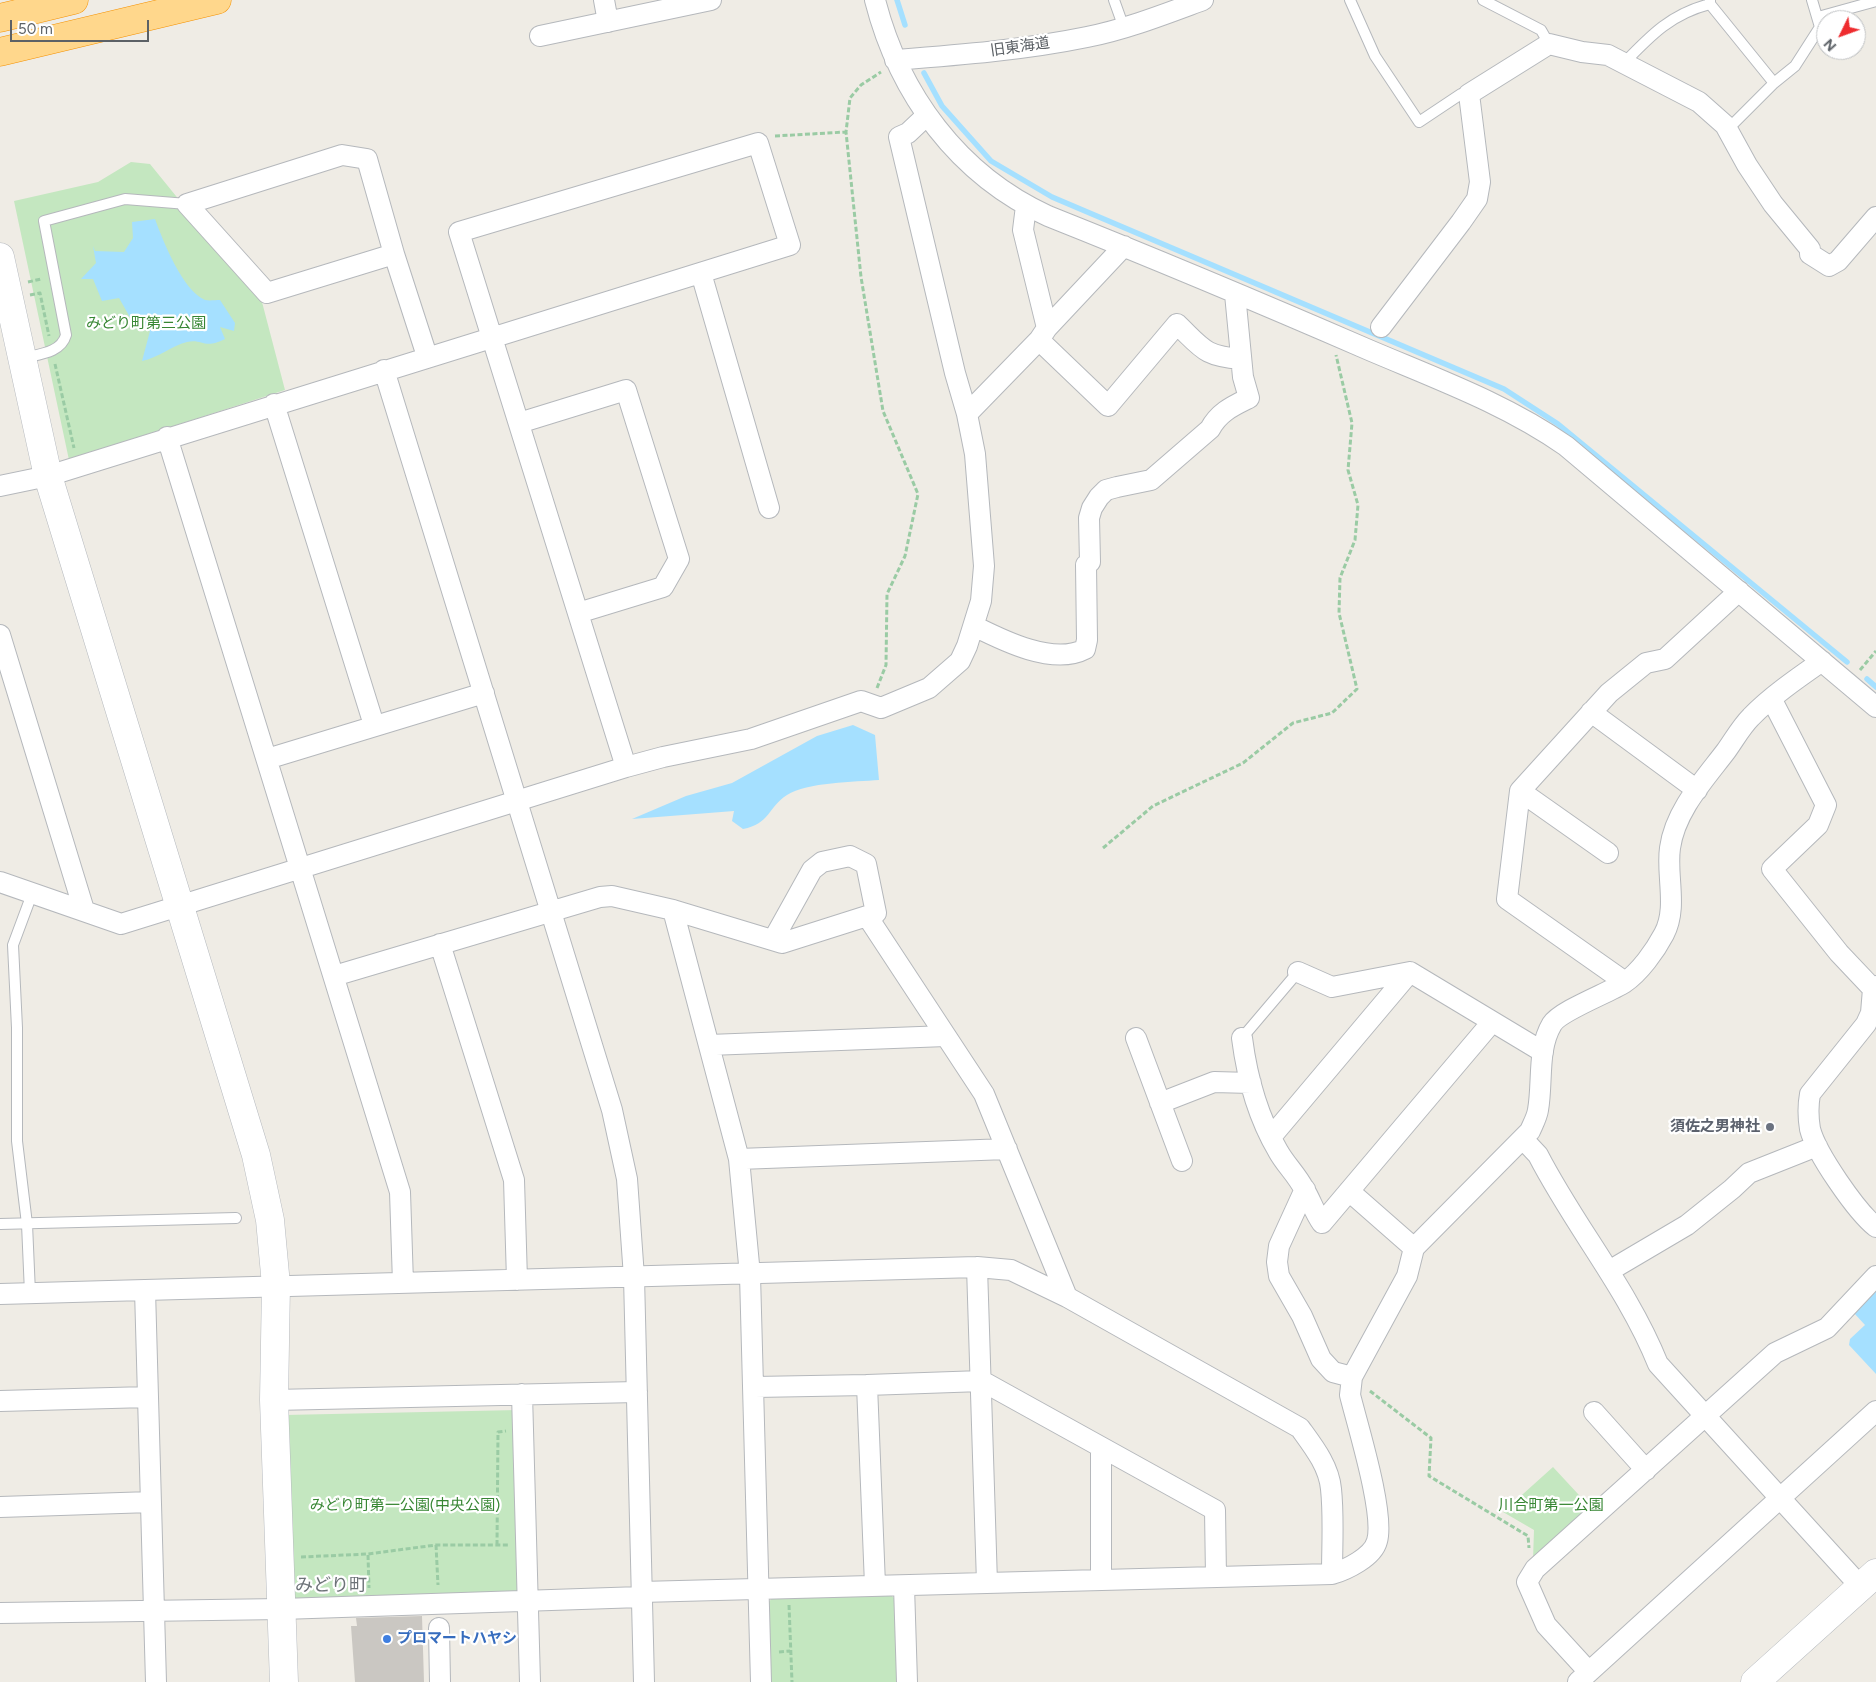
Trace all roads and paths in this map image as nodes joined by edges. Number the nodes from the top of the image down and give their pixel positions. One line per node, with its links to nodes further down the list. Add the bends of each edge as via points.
1 (74, 0): 13 (highway)
2 (217, 0): 19 (highway)
3 (604, 0): 14 (street)
4 (711, 0): 14 (street)
5 (875, 0): 20 (street)
6 (1114, 0): 15 (lane)
7 (1203, 0): 15 (street, 旧東海道)
8 (1350, 0): 23 (lane, via 1375,56 1419,122 1461,94)
9 (1483, 0): 18 (lane, via 1541,30)
10 (1876, 1): 12 (lane)
11 (1710, 2): 21 (lane, via 1659,27); 22 (lane)
12 (1843, 10)
13 (0, 18)
14 (608, 22): 17 (street)
15 (1124, 28): 20 (street, 旧東海道, via 995,52)
16 (1816, 35): 22 (lane, via 1795,66)
17 (540, 36)
18 (1549, 44): 21 (street, via 1608,56); 23 (street)
19 (0, 52)
20 (895, 60): 24 (street); 26 (path, via 861,85 850,98)
21 (1624, 63): 25 (street, via 1699,102)
22 (1774, 83): 25 (lane, via 1734,123)
23 (1469, 94): 37 (street, via 1480,182 1477,199)
24 (926, 116): 29 (street, via 975,170); 48 (street, via 899,137)
25 (1725, 125): 30 (street, via 1773,204 1810,249 1810,254 1820,262 1829,266 1838,261)
26 (846, 132): 27 (path, via 768,136); 64 (path, via 861,277 883,411 918,494 905,556 887,594 886,665 875,693)
27 (758, 143): 34 (street, via 790,244); 40 (street, via 459,232)
28 (187, 204): 32 (street, via 267,293); 32 (street, via 342,155 366,159); 41 (lane, via 125,199 44,221 66,335 64,342)
29 (1026, 206): 31 (street); 39 (street, via 1023,230)
30 (1876, 217)
31 (1124, 246): 35 (street); 39 (street)
32 (394, 254): 42 (street)
33 (0, 257): 43 (street)
34 (701, 273): 40 (street); 54 (street)
35 (1235, 294): 38 (street); 44 (street)
36 (27, 296): 41 (path, via 40,293)
37 (1381, 326)
38 (1331, 333): 55 (street, via 1487,400 1548,433); 73 (path, via 1352,423 1348,470 1358,505 1356,540 1340,578 1339,613 1357,689 1332,713 1293,723 1243,763 1153,806)
39 (1043, 334): 44 (street, via 1108,406 1177,324 1206,352 1217,357); 48 (street)
40 (493, 336): 42 (street); 49 (street)
41 (52, 351): 43 (lane)
42 (427, 356): 46 (street)
43 (22, 359): 52 (street)
44 (1241, 359): 57 (street, via 1249,398 1227,408 1210,429 1151,480 1106,490 1092,508 1089,518 1090,562 1086,565 1085,649 1073,654 1017,648)
45 (55, 362): 51 (path, via 74,448)
46 (384, 370): 47 (street); 62 (street)
47 (274, 404): 50 (street); 67 (street)
48 (967, 414): 57 (street, via 975,454 984,566 982,601)
49 (520, 423): 56 (street); 56 (street, via 626,390 679,559 663,587)
50 (167, 437): 52 (street); 68 (street)
51 (69, 456)
52 (48, 476): 53 (street); 78 (street)
53 (0, 486)
54 (769, 508)
55 (1739, 591): 60 (street); 66 (street, via 1665,659 1646,663 1609,693)
56 (578, 613): 69 (street)
57 (974, 626): 64 (street, via 960,661 928,688 881,708)
58 (0, 635): 79 (street)
59 (1876, 651): 61 (path)
60 (1822, 661): 61 (street); 63 (street)
61 (1849, 684): 65 (street)
62 (484, 693): 67 (street); 72 (street)
63 (1772, 700): 70 (street, via 1751,717); 89 (street, via 1826,805 1818,825 1772,869 1839,953)
64 (861, 702): 69 (street, via 751,739)
65 (1876, 707)
66 (1592, 712): 70 (street); 71 (street)
67 (374, 725): 68 (street)
68 (266, 759): 75 (street)
69 (626, 767): 72 (street)
70 (1697, 790): 88 (street, via 1679,816 1669,849 1670,900 1666,932 1657,947)
71 (1520, 791): 74 (street); 88 (street, via 1507,898)
72 (516, 802): 75 (street); 81 (street)
73 (1104, 848)
74 (1608, 853)
75 (299, 869): 78 (street); 87 (street)
76 (0, 882): 77 (street)
77 (32, 894): 79 (street); 108 (lane, via 13,945 17,1141)
78 (180, 906): 79 (street, via 121,924); 118 (street, via 256,1155 270,1220)
79 (84, 910)
80 (673, 910): 81 (street, via 612,896); 83 (street); 94 (street)
81 (551, 911): 84 (street); 115 (street, via 612,1110 623,1159)
82 (867, 916): 83 (street, via 782,943); 83 (street, via 876,913 866,864 850,856 822,862 812,870); 91 (street)
83 (773, 940)
84 (440, 944): 87 (street); 116 (street, via 514,1180)
85 (1298, 972): 86 (street, via 1332,987); 93 (lane)
86 (1410, 972): 90 (street); 98 (street)
87 (334, 976): 117 (street, via 400,1192)
88 (1625, 982): 95 (street, via 1552,1023)
89 (1874, 988): 100 (street, via 1866,1024 1810,1094 1810,1129)
90 (1492, 1022): 95 (street); 105 (street)
91 (946, 1036): 94 (street); 101 (street, via 984,1094)
92 (1136, 1038): 97 (street)
93 (1242, 1038): 96 (street)
94 (709, 1045): 102 (street)
95 (1543, 1052): 99 (street, via 1538,1112)
96 (1251, 1084): 97 (street, via 1214,1082); 98 (street)
97 (1160, 1103): 103 (street)
98 (1271, 1138): 104 (street)
99 (1523, 1139): 110 (street); 112 (street, via 1538,1155)
100 (1817, 1146): 109 (street, via 1835,1177); 112 (street, via 1749,1173 1686,1225)
101 (1007, 1149): 102 (street); 122 (street)
102 (740, 1159): 113 (street)
103 (1182, 1161)
104 (1304, 1189): 105 (street, via 1322,1223); 123 (street, via 1279,1246 1279,1276 1321,1359 1333,1372)
105 (1349, 1191): 110 (street)
106 (236, 1218): 108 (lane)
107 (0, 1224): 108 (lane)
108 (26, 1224): 120 (lane)
109 (1876, 1227)
110 (1414, 1248): 123 (street, via 1406,1276)
111 (977, 1267): 113 (street); 122 (street, via 1011,1270); 124 (street)
112 (1609, 1271): 134 (street, via 1643,1328 1658,1364)
113 (750, 1275): 115 (street); 126 (street)
114 (1876, 1276): 134 (street, via 1827,1328 1775,1353)
115 (634, 1277): 116 (street); 127 (street)
116 (517, 1280): 117 (street)
117 (403, 1284): 118 (street)
118 (276, 1285): 119 (street); 130 (street)
119 (145, 1290): 120 (street); 129 (street)
120 (30, 1293): 121 (street)
121 (0, 1294)
122 (1067, 1297): 147 (street, via 1300,1428 1316,1450 1331,1488)
123 (1352, 1377): 146 (path, via 1431,1438 1429,1476 1528,1536 1529,1561); 147 (street, via 1350,1395 1379,1515 1379,1528 1377,1543 1365,1557)
124 (982, 1381): 125 (street); 136 (street); 151 (street)
125 (867, 1385): 126 (street); 152 (street)
126 (755, 1387): 154 (street)
127 (637, 1392): 128 (street); 155 (street)
128 (522, 1394): 130 (street); 135 (street)
129 (148, 1397): 131 (street); 139 (street)
130 (274, 1400): 160 (street)
131 (0, 1401)
132 (1876, 1411): 138 (street)
133 (1594, 1412): 137 (street)
134 (1706, 1418): 137 (street); 138 (street)
135 (524, 1429): 142 (path, via 498,1432); 143 (street)
136 (1101, 1449): 148 (street, via 1215,1510); 149 (street)
137 (1646, 1470): 146 (street)
138 (1781, 1497): 150 (street); 164 (street)
139 (151, 1502): 140 (street); 161 (street)
140 (0, 1507)
141 (436, 1545): 142 (path); 144 (path); 158 (path)
142 (497, 1545): 143 (path)
143 (527, 1545): 157 (street)
144 (368, 1554): 145 (path); 159 (path)
145 (298, 1557)
146 (1535, 1569): 164 (street, via 1527,1582 1546,1625)
147 (1332, 1574): 148 (street)
148 (1216, 1577): 149 (street)
149 (1101, 1580): 151 (street)
150 (1868, 1580): 173 (street)
151 (987, 1583): 153 (street)
152 (875, 1585): 153 (street); 154 (street)
153 (904, 1586): 172 (street)
154 (758, 1589): 155 (street); 170 (street)
155 (641, 1594): 157 (street); 169 (street)
156 (788, 1597): 171 (path)
157 (529, 1600): 158 (street); 168 (street)
158 (438, 1604): 159 (street)
159 (370, 1606): 160 (street)
160 (282, 1609): 161 (street); 166 (street)
161 (154, 1610): 162 (street); 165 (street)
162 (0, 1613)
163 (439, 1628): 167 (street)
164 (1586, 1678)
165 (156, 1682)
166 (284, 1682)
167 (440, 1682)
168 (530, 1682)
169 (644, 1682)
170 (761, 1682)
171 (792, 1682)
172 (907, 1682)
173 (1755, 1682)

